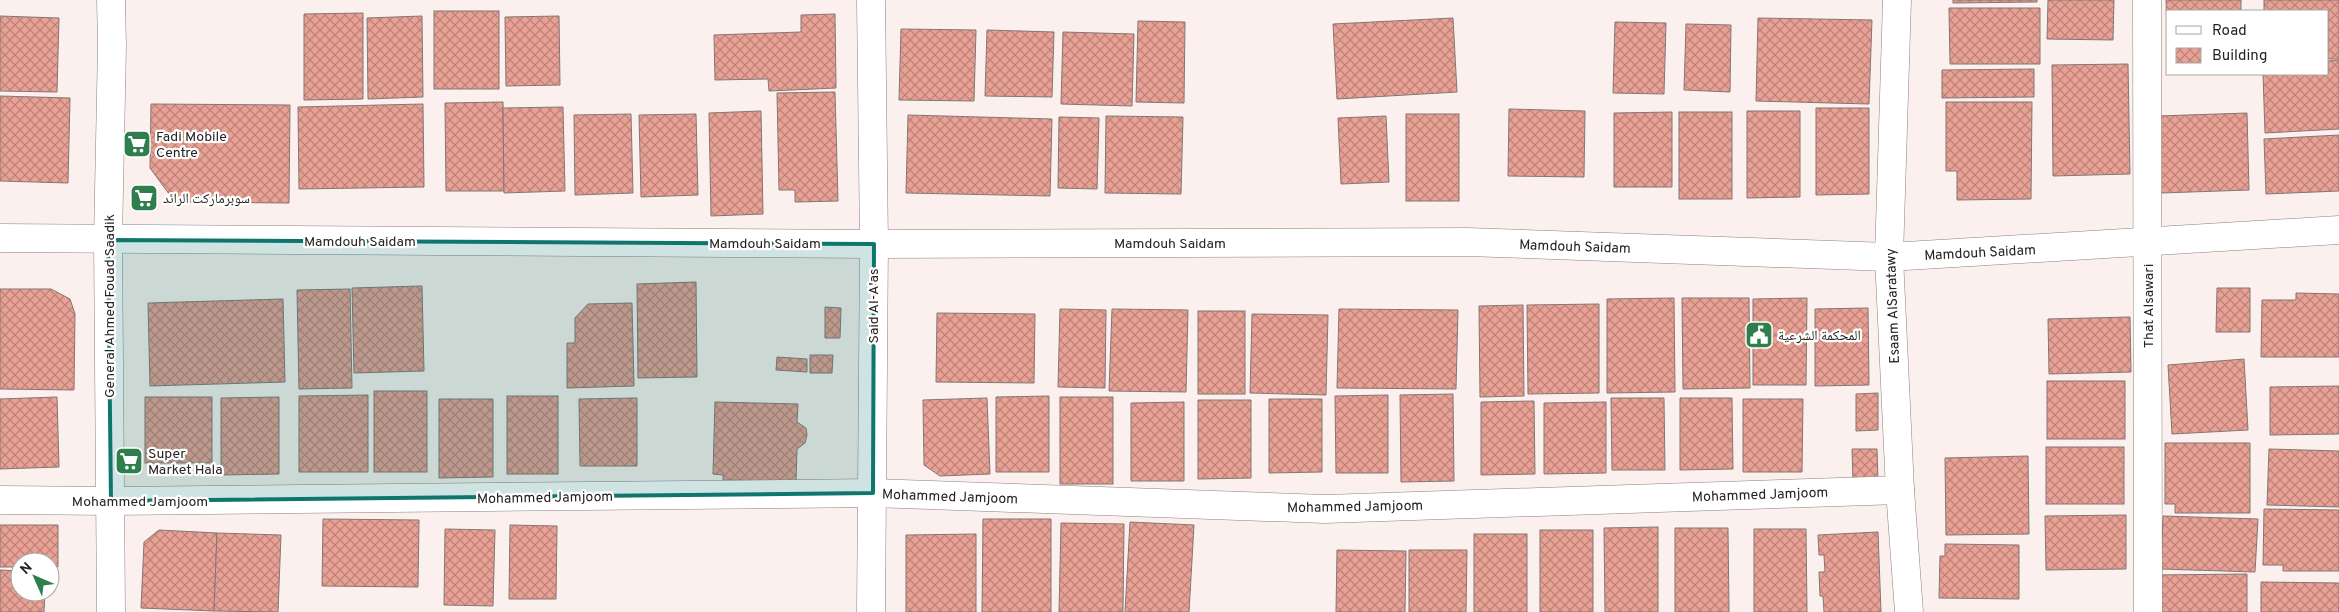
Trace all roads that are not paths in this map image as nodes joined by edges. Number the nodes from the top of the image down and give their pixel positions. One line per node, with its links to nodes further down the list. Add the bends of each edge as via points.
1 (111, 0): 7 (street, General Ahmed Fouad Saadik)
2 (871, 0): 9 (street, Said Al-A'as)
3 (1897, 0): 10 (street, Esaam AlSaratawy)
4 (2147, 0): 8 (street, That Alsawari)
5 (2339, 230): 8 (street, Mamdouh Saidam)
6 (0, 238): 7 (street, Mamdouh Saidam)
7 (108, 240): 9 (street, Mamdouh Saidam); 14 (street, General Ahmed Fouad Saadik)
8 (2147, 243): 10 (street, Mamdouh Saidam); 18 (street, That Alsawari)
9 (874, 244): 10 (street, Mamdouh Saidam, via 1467,242); 12 (street, Said Al-A'as)
10 (1889, 257): 11 (street, Esaam AlSaratawy)
11 (1900, 490): 12 (street, Mohammed Jamjoom, via 1325,509); 17 (street, Esaam AlSaratawy)
12 (873, 493): 14 (street, Mohammed Jamjoom); 16 (street, Said Al-A'as)
13 (0, 500): 14 (street, Mohammed Jamjoom)
14 (111, 501): 15 (street, General Ahmed Fouad Saadik)
15 (111, 612)
16 (871, 612)
17 (1909, 612)
18 (2148, 612)

